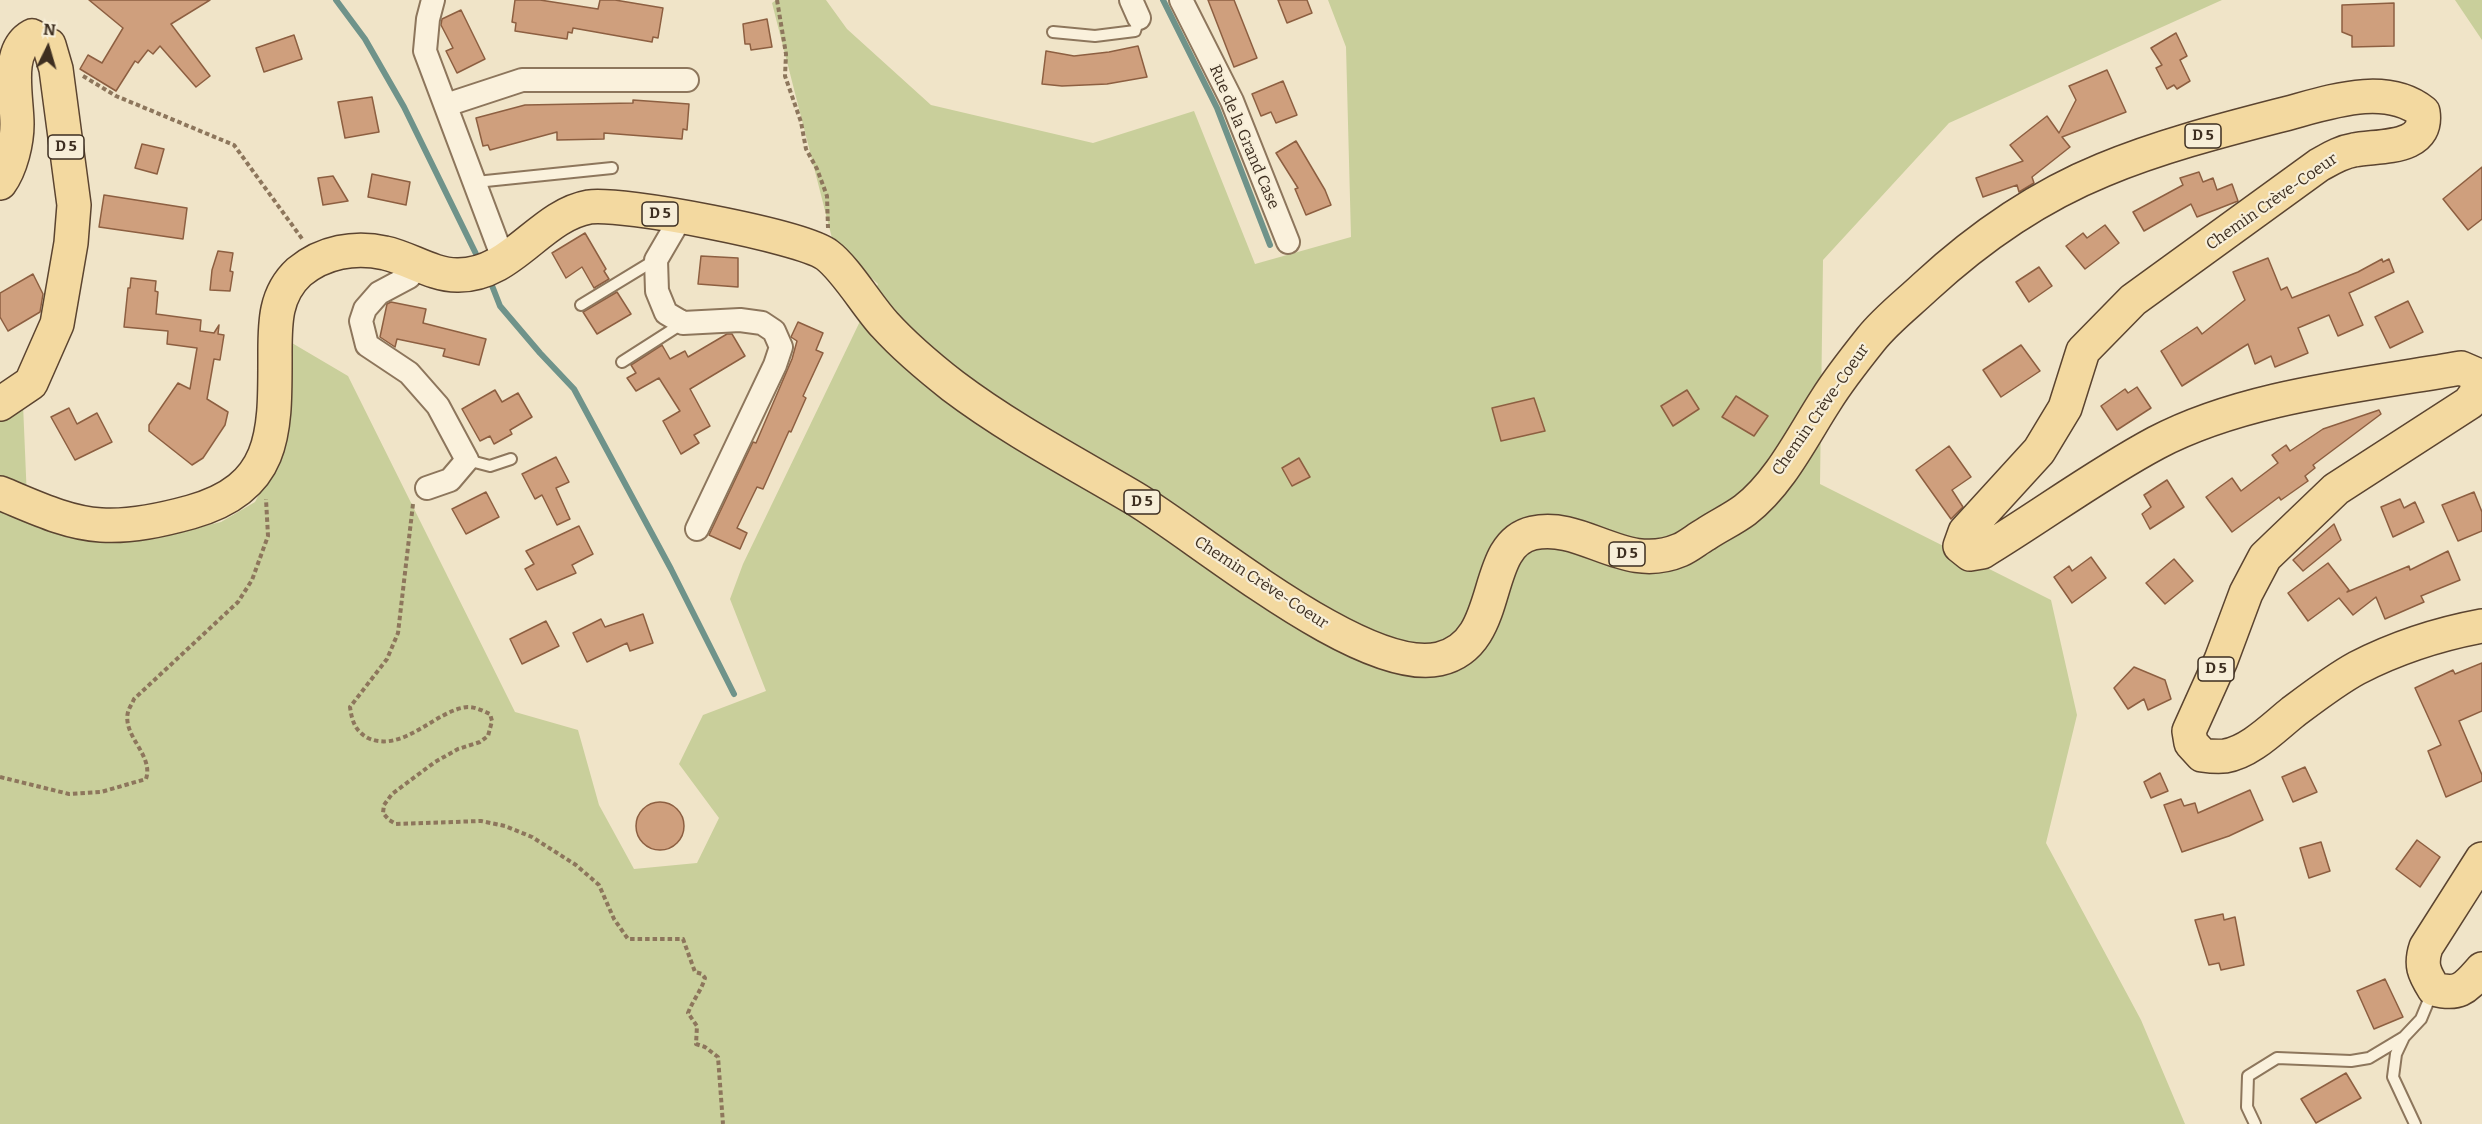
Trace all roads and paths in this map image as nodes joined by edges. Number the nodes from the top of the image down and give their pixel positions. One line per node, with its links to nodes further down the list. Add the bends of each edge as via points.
1 (432, 0): 8 (street, via 425,51)
2 (777, 0): 14 (path, via 785,76 806,149 827,196)
3 (1181, 0): 13 (street, Rue de la Grand Case, via 1232,101)
4 (1135, 9): 5 (lane, via 1135,31 1095,36)
5 (1053, 32)
6 (80, 74): 15 (path, via 116,96 234,145)
7 (687, 80): 8 (street, via 522,80)
8 (446, 105): 10 (street)
9 (612, 168): 10 (lane)
10 (476, 182): 17 (street)
11 (0, 183): 23 (main road, D 5, via 17,127 15,59 23,41 32,36 49,45 56,69 74,205 71,243 57,324 31,383)
12 (681, 217): 14 (main road, D 5, via 804,244); 16 (street); 17 (main road, D 5, via 604,206 580,208)
13 (1288, 242)
14 (828, 255): 22 (main road, Chemin Crève-Coeur / D 5, via 895,334 952,385 1045,448 1139,501 1323,625 1389,654 1417,660 1438,659 1462,649 1483,620 1506,552 1515,540 1527,534 1560,531 1619,553 1646,557 1676,552 1750,507 1793,455 1829,394 1877,331 1965,251 2031,207 2101,171 2217,132 2375,96 2412,103 2423,112 2425,122 2411,140 2355,149 2319,165 2133,300 2083,351 2066,408 2038,451 1965,532 1960,546 1966,552 1976,553 2014,532 2158,442 2222,416 2319,391 2461,368)
15 (318, 260): 18 (main road, D 5, via 352,250 384,253); 27 (main road, D 5, via 293,276 276,306 271,440 261,463 240,491 212,506 155,522 98,525 58,516)
16 (656, 260): 19 (lane); 20 (street, via 657,291 666,313)
17 (504, 261): 18 (main road, D 5, via 483,273 451,276)
18 (420, 266): 25 (street, via 409,277 379,293 365,309 361,321 367,345 409,373 438,406)
19 (580, 305)
20 (683, 323): 21 (lane); 29 (street, via 762,323 774,331 781,347)
21 (622, 362)
22 (2479, 373): 30 (main road, D 5, via 2478,391 2469,402 2336,489 2265,557 2246,593 2189,731 2191,743 2202,755 2235,753 2356,669 2406,646)
23 (0, 404)
24 (511, 459): 25 (lane, via 490,466)
25 (467, 460): 26 (street, via 450,480)
26 (427, 488): 36 (path, via 413,501 398,633 387,659 350,707 354,726 372,739 388,741 467,707 490,714 492,721 488,736 458,749 392,794 383,813 396,824 481,820 532,837 599,885 628,939 683,939 691,965 705,978 688,1013 697,1026 696,1044 718,1057)
27 (0, 493)
28 (265, 497): 31 (path, via 268,536 246,591 134,699 128,724 146,763 146,779 101,792 69,794)
29 (697, 529)
30 (2482, 626)
31 (0, 777)
32 (2482, 859): 34 (main road, via 2426,946 2423,973)
33 (2482, 969): 34 (main road, via 2460,991)
34 (2434, 989): 35 (lane, via 2421,1019)
35 (2404, 1037): 37 (lane, via 2369,1058 2351,1061 2277,1058 2248,1076 2247,1107); 38 (lane, via 2396,1054 2393,1077)
36 (723, 1124)
37 (2255, 1124)
38 (2415, 1124)

